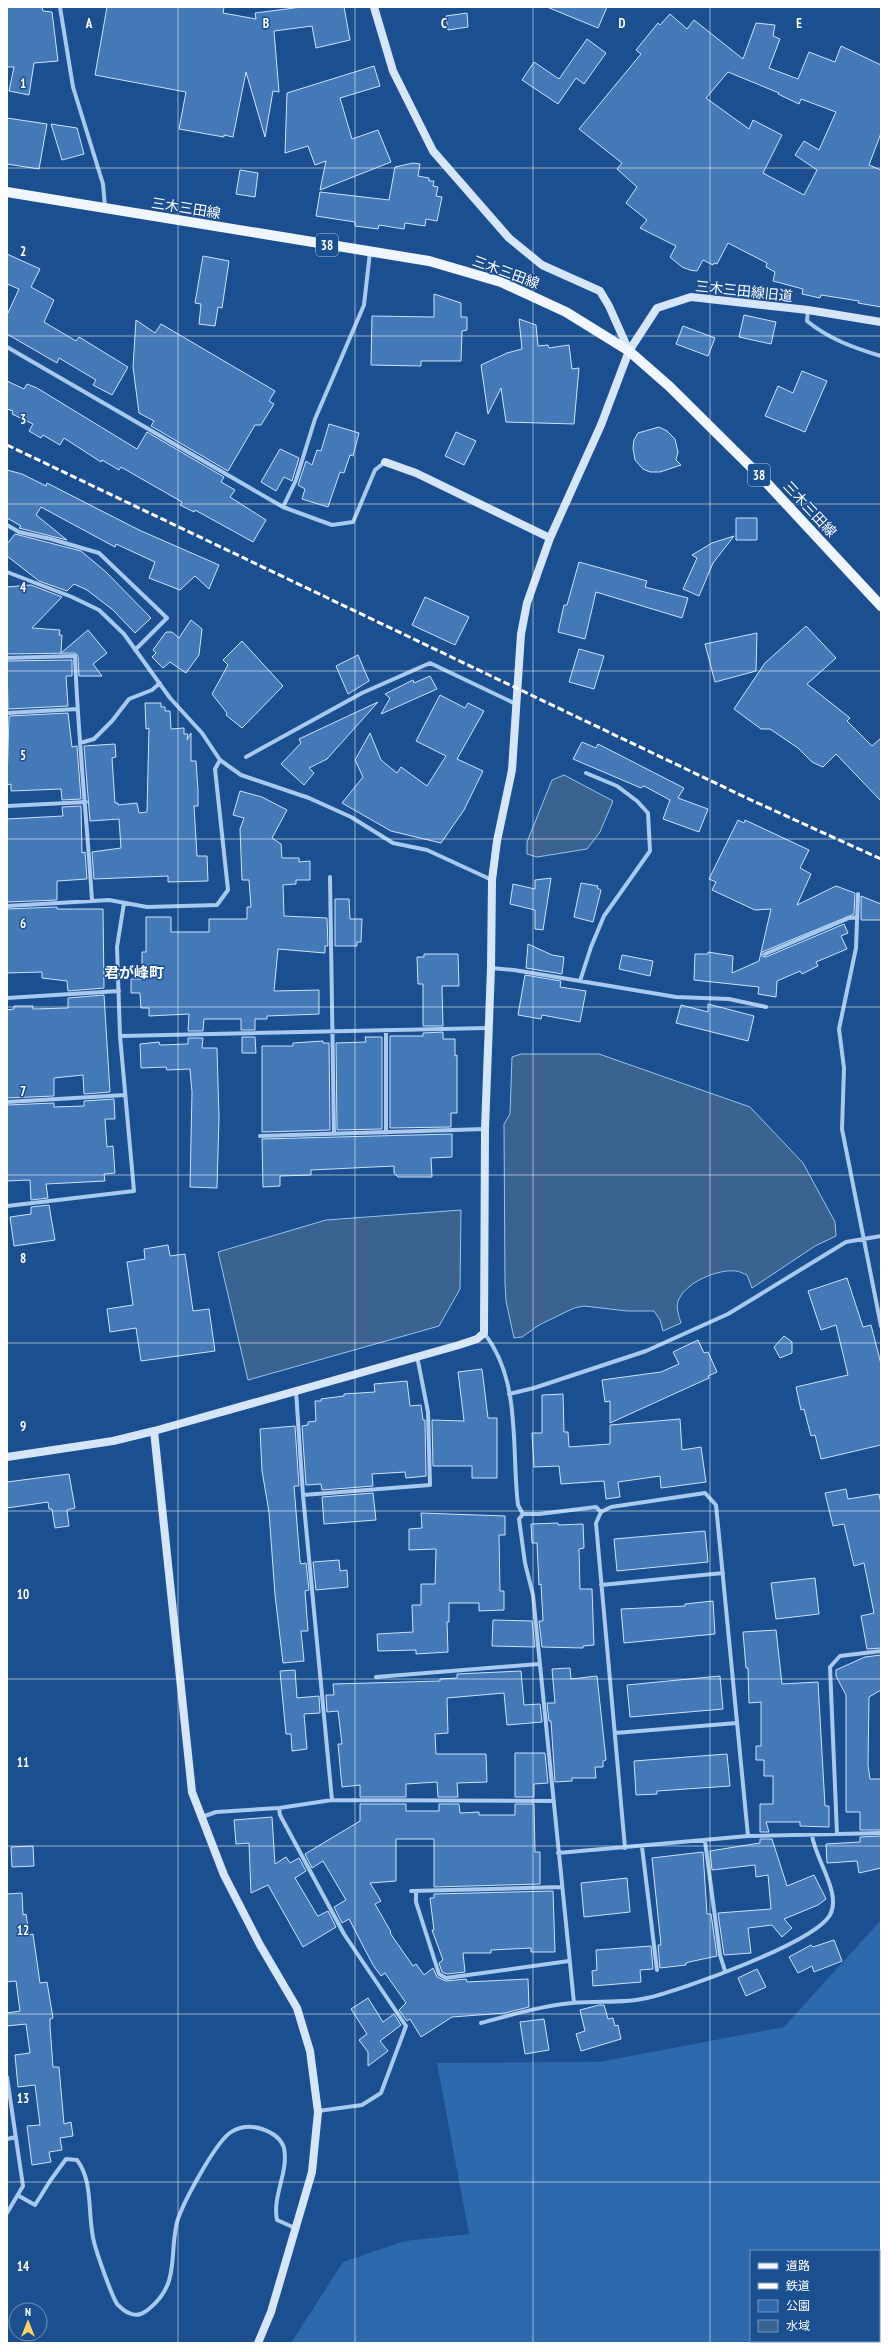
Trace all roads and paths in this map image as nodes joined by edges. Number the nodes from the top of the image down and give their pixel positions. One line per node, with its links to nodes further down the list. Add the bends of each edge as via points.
1 (60, 7): 4 (street, via 73,87 103,184)
2 (374, 7): 9 (street, via 393,71 433,151 509,238 542,265 600,291)
3 (7, 192): 4 (main road, 三木三田線 / 38)
4 (105, 209): 5 (main road, 三木三田線 / 38)
5 (370, 252): 9 (main road, 三木三田線 / 38, via 429,261 501,282 566,312); 12 (street, via 364,305 315,419 296,480)
6 (808, 310): 7 (street, 三木三田線旧道); 9 (street, 三木三田線旧道, via 691,297 657,308); 10 (street, via 807,321 818,330 846,345)
7 (881, 322)
8 (7, 347): 12 (street)
9 (629, 351): 14 (street, 三木三田線旧道, via 601,424); 16 (main road, 三木三田線 / 38, via 669,386 764,480)
10 (881, 356)
11 (385, 462): 12 (street, via 375,470 353,522 332,526); 14 (street, via 416,473)
12 (283, 507)
13 (7, 525): 17 (street, via 19,532 99,553 167,618)
14 (550, 538): 20 (street, 三木三田線旧道, via 527,603 520,634)
15 (7, 572): 17 (street, via 98,610 124,634)
16 (881, 606)
17 (135, 650): 19 (street)
18 (7, 658): 21 (street, via 75,656)
19 (160, 683): 23 (street, via 152,690 128,699 112,721 94,739); 25 (street, via 202,733)
20 (516, 704): 24 (street, via 430,664 362,693); 30 (street, 三木三田線旧道, via 512,770 497,840)
21 (77, 709): 22 (street); 23 (street)
22 (7, 713)
23 (80, 743): 27 (street)
24 (246, 757)
25 (220, 760): 30 (street, via 241,775 309,798 351,817 393,843 426,850); 33 (street, via 215,770 228,890 217,905 147,907)
26 (586, 773): 38 (street, via 617,786 648,813 650,851 604,916)
27 (86, 802): 28 (street); 32 (street)
28 (7, 806)
29 (330, 877): 44 (street)
30 (492, 880): 37 (street, 三木三田線旧道)
31 (858, 894): 35 (street)
32 (92, 901): 33 (street, via 110,900); 34 (street)
33 (124, 903): 39 (street, via 117,947)
34 (7, 906)
35 (857, 918): 36 (street, via 848,918); 54 (street, via 856,948 839,1028 844,1068 842,1130)
36 (765, 954)
37 (491, 968): 38 (street); 42 (street, 三木三田線旧道)
38 (580, 980): 41 (street, via 676,996 729,999)
39 (118, 991): 40 (street); 45 (street)
40 (7, 998)
41 (766, 1008)
42 (489, 1028): 43 (street); 48 (street, 三木三田線旧道)
43 (386, 1030): 44 (street); 49 (street)
44 (333, 1031): 45 (street); 50 (street)
45 (120, 1036): 46 (street)
46 (125, 1095): 47 (street); 52 (street, via 134,1191)
47 (7, 1102)
48 (485, 1129): 49 (street); 56 (street, 三木三田線旧道)
49 (386, 1133): 50 (street)
50 (334, 1134): 51 (street)
51 (260, 1136)
52 (7, 1206)
53 (881, 1236): 54 (street)
54 (864, 1239): 55 (street); 59 (street, via 846,1242 728,1314 646,1351)
55 (881, 1326)
56 (484, 1333): 57 (street, via 477,1339); 59 (street, via 496,1351 507,1377)
57 (417, 1355): 58 (street); 62 (street, via 428,1412 430,1485)
58 (296, 1391): 60 (street); 62 (street)
59 (509, 1394): 64 (street, via 514,1427 516,1492 518,1505)
60 (154, 1432): 61 (street); 75 (street, via 192,1792)
61 (7, 1457)
62 (303, 1494): 72 (street)
63 (601, 1512): 64 (street, via 596,1507); 65 (street, via 611,1507 705,1493 716,1505); 66 (street, via 596,1523)
64 (523, 1514): 68 (street, via 519,1519 525,1563 533,1595)
65 (723, 1573): 66 (street); 70 (street)
66 (601, 1585): 71 (street)
67 (881, 1651): 77 (street, via 840,1656 830,1667)
68 (539, 1664): 69 (street); 73 (street)
69 (376, 1677)
70 (737, 1723): 71 (street); 79 (street)
71 (615, 1733): 82 (street)
72 (332, 1800): 73 (street); 74 (street)
73 (553, 1801): 83 (street)
74 (280, 1808): 75 (street, via 216,1812); 91 (street, via 280,1815 344,1934 406,2026 381,2094 362,2105)
75 (202, 1817): 91 (street, via 224,1875 297,2008 310,2051)
76 (881, 1833): 77 (street)
77 (837, 1834): 78 (street)
78 (812, 1835): 79 (street); 87 (street, via 813,1845 834,1896 830,1915 811,1932 785,1946)
79 (748, 1836): 80 (street)
80 (705, 1841): 81 (street); 87 (street, via 720,1955)
81 (642, 1846): 82 (street); 86 (street)
82 (625, 1848): 83 (street)
83 (558, 1853): 84 (street)
84 (562, 1887): 85 (street); 85 (street, via 413,1891 439,1974 446,1978)
85 (569, 1961): 88 (street)
86 (657, 1970)
87 (725, 1971): 88 (street, via 647,1998)
88 (574, 2003): 89 (street, via 544,2007)
89 (481, 2023)
90 (7, 2077): 92 (street)
91 (318, 2112): 96 (street, via 312,2172)
92 (16, 2137): 93 (street); 94 (street, via 23,2186)
93 (7, 2139)
94 (19, 2196): 95 (street); 96 (street, via 35,2205 66,2159 77,2160 84,2170 94,2242 118,2304 127,2313 136,2316 144,2313 166,2291 175,2252 177,2223 183,2205 217,2146 232,2131 253,2126 273,2133 284,2147 275,2208 277,2220)
95 (7, 2213)
96 (295, 2228): 97 (street, via 271,2312)
97 (258, 2343)

